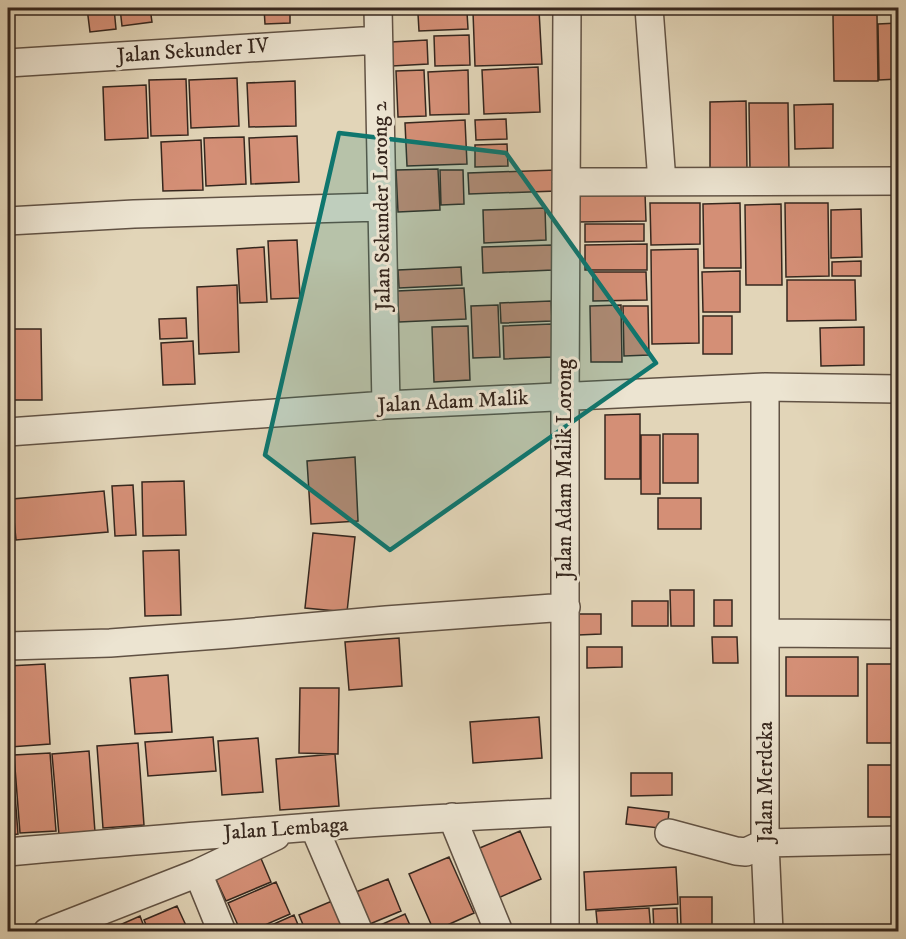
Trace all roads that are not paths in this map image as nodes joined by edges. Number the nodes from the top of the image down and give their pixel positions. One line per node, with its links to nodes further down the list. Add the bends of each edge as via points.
1 (378, 8): 4 (street, Jalan Sekunder Lorong 2)
2 (567, 8): 7 (street, Jalan Adam Malik Lorong)
3 (650, 8): 8 (street)
4 (378, 40): 5 (street, Jalan Sekunder IV); 9 (street, Jalan Sekunder Lorong 2)
5 (8, 63)
6 (898, 181): 8 (street)
7 (566, 182): 8 (street); 13 (street, Jalan Adam Malik Lorong)
8 (662, 182)
9 (381, 207): 10 (street); 14 (street, Jalan Sekunder Lorong 2)
10 (8, 221)
11 (765, 387): 12 (street, Jalan Adam Malik); 13 (street, Jalan Adam Malik); 17 (street, Jalan Merdeka)
12 (898, 389)
13 (565, 397): 14 (street, Jalan Adam Malik); 16 (street, Jalan Adam Malik Lorong)
14 (386, 405): 15 (street, Jalan Adam Malik)
15 (8, 432)
16 (566, 607): 19 (street, via 110,643); 20 (street, Jalan Adam Malik Lorong)
17 (766, 633): 18 (street); 25 (street, Jalan Merdeka)
18 (898, 634)
19 (8, 646)
20 (565, 812): 21 (street, Jalan Lembaga); 32 (street, Jalan Adam Malik Lorong)
21 (452, 817): 22 (street, Jalan Lembaga); 31 (street)
22 (302, 828): 26 (street, Jalan Lembaga); 27 (street); 30 (street)
23 (669, 833): 25 (street, via 736,851 746,852)
24 (898, 840): 25 (street)
25 (765, 843): 33 (street, Jalan Merdeka)
26 (8, 852)
27 (198, 873): 28 (street); 29 (street)
28 (47, 932)
29 (222, 932)
30 (359, 932)
31 (499, 932)
32 (565, 932)
33 (769, 932)

